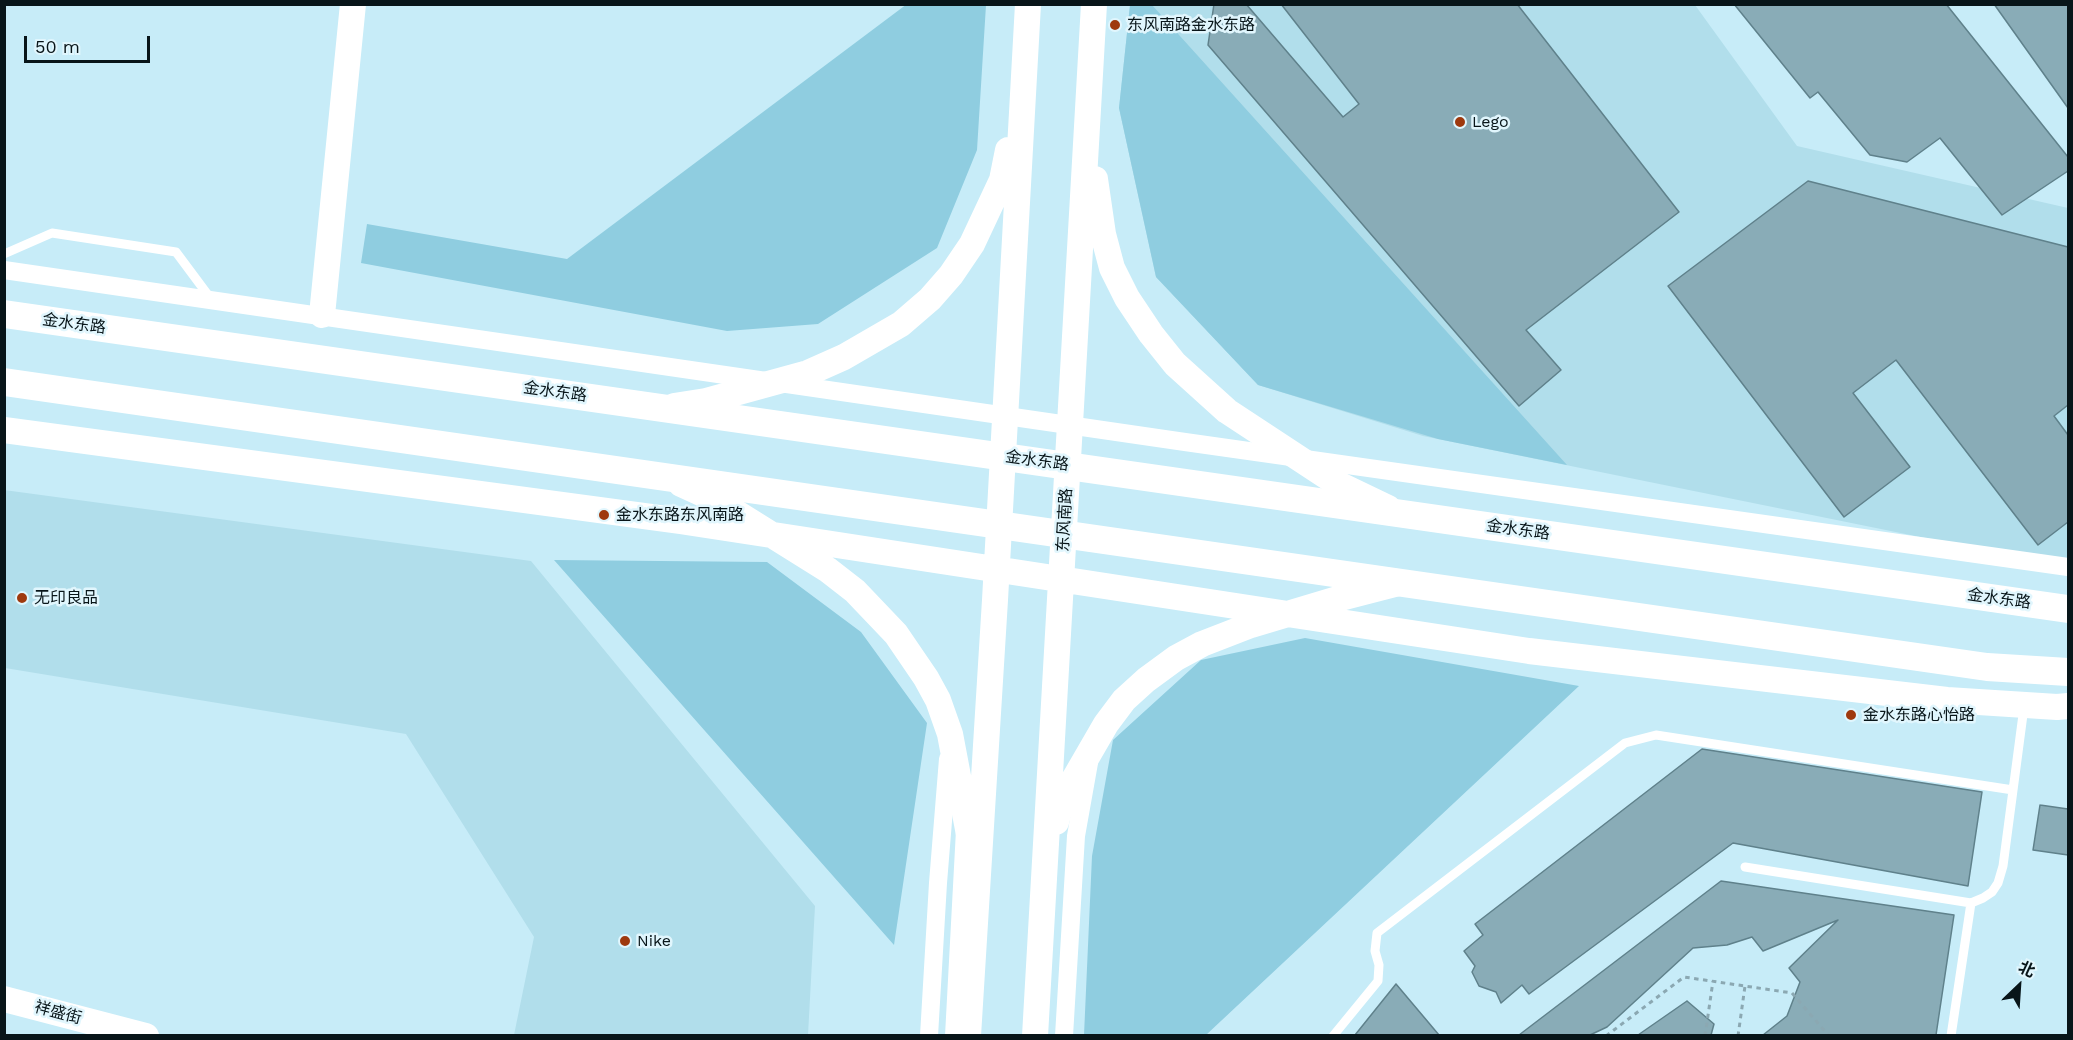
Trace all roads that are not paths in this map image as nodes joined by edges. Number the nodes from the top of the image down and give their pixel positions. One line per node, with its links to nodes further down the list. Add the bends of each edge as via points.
1 (353, 4): 10 (main road)
2 (1028, 4): 4 (main road)
3 (1094, 4): 5 (main road, 东风南路)
4 (1025, 61): 12 (main road, via 1002,180 972,244 951,275 901,324 844,357); 14 (main road)
5 (1087, 132): 15 (main road, 东风南路); 18 (main road, via 1103,234 1112,268 1127,298 1175,364 1227,411)
6 (4, 255): 8 (lane, via 52,233 176,252)
7 (4, 270): 8 (street)
8 (211, 300): 10 (street)
9 (4, 314): 13 (main road, 金水东路)
10 (322, 315): 12 (street)
11 (4, 382): 20 (main road)
12 (776, 382): 13 (main road); 14 (street)
13 (664, 408): 17 (main road, 金水东路)
14 (1005, 415): 15 (street); 17 (main road)
15 (1070, 425): 18 (street); 19 (main road, 东风南路)
16 (4, 430): 23 (main road)
17 (1003, 456): 19 (main road, 金水东路); 22 (main road)
18 (1301, 459): 21 (main road, via 1338,484); 25 (street)
19 (1068, 466): 21 (main road, 金水东路); 24 (main road, 东风南路)
20 (670, 478): 22 (main road); 23 (main road)
21 (1399, 513): 29 (main road, 金水东路)
22 (999, 526): 24 (main road); 26 (main road)
23 (774, 535): 26 (main road); 35 (main road, via 828,570 879,614 926,678 939,700)
24 (1064, 535): 27 (main road, 东风南路); 28 (main road)
25 (2068, 567)
26 (997, 569): 27 (main road); 32 (main road)
27 (1061, 579): 30 (main road); 39 (main road, 东风南路)
28 (1400, 583): 30 (main road); 31 (main road, via 1987,667)
29 (2068, 609)
30 (1287, 614): 33 (main road, via 1529,651 1947,700); 36 (main road, via 1202,644 1176,658 1124,700)
31 (2068, 672)
32 (990, 684): 38 (street); 41 (main road)
33 (2024, 705): 34 (main road); 37 (lane)
34 (2068, 706)
35 (950, 734): 38 (main road); 45 (street)
36 (1092, 746): 39 (main road, via 1062,800); 49 (street, via 1076,836)
37 (2013, 790): 42 (lane, via 1998,883 1992,892); 50 (lane, via 1656,735 1625,743 1377,933 1378,981)
38 (966, 819): 41 (main road); 46 (street)
39 (1045, 863): 48 (main road, 东风南路)
40 (1745, 867): 42 (lane)
41 (978, 878): 47 (main road)
42 (1971, 903): 51 (lane)
43 (4, 999): 44 (main road, 祥盛街)
44 (146, 1035)
45 (929, 1035)
46 (954, 1035)
47 (968, 1035)
48 (1035, 1035)
49 (1064, 1035)
50 (1333, 1035)
51 (1951, 1035)

